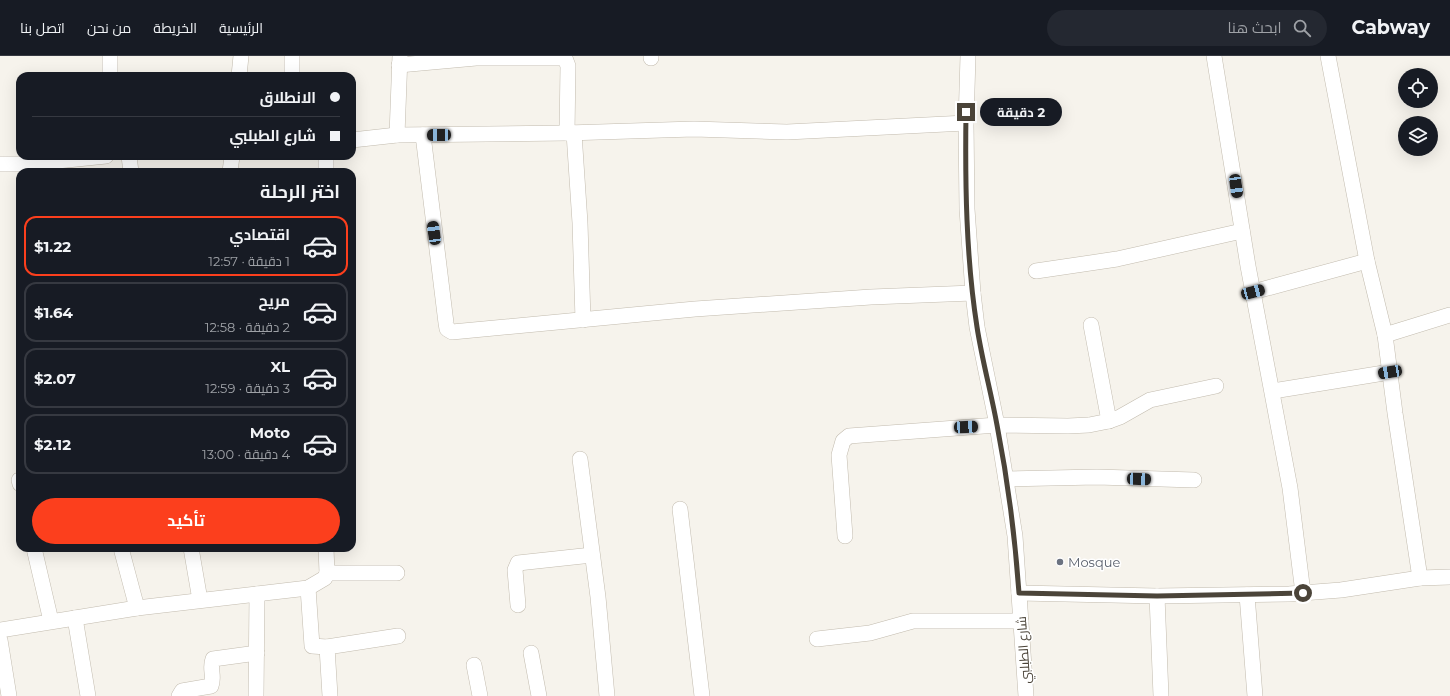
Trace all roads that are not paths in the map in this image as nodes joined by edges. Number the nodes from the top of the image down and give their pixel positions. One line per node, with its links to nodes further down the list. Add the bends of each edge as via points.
1 (110, 56): 8 (street)
2 (241, 56): 9 (street)
3 (292, 56): 10 (street)
4 (968, 56): 11 (street, شارع الطبلبي)
5 (1214, 56): 19 (street)
6 (1328, 56): 20 (street)
7 (400, 60): 12 (street, via 565,58 568,66); 13 (street)
8 (110, 72)
9 (239, 72)
10 (292, 72)
11 (966, 123): 12 (street, via 787,132 694,129); 23 (street, شارع الطبلبي, via 967,209)
12 (571, 133): 14 (street); 25 (street, via 580,223)
13 (397, 135): 14 (street); 15 (street)
14 (423, 135): 25 (street, via 448,329 456,333)
15 (356, 140)
16 (80, 160): 18 (street)
17 (0, 164): 18 (street)
18 (28, 168)
19 (1242, 231): 21 (street, via 1117,259); 22 (street)
20 (1367, 261): 22 (street); 27 (street)
21 (1036, 271)
22 (1253, 292): 30 (street)
23 (973, 293): 25 (street, via 863,298); 32 (street, شارع الطبلبي, via 977,327)
24 (1450, 315): 27 (street)
25 (583, 320)
26 (1091, 325): 31 (street)
27 (1386, 335): 28 (street)
28 (1390, 372): 30 (street); 46 (street)
29 (1216, 386): 31 (street, via 1150,400 1120,417)
30 (1273, 391): 49 (street, via 1290,488)
31 (1109, 420): 32 (street, via 1089,425 1068,426)
32 (997, 425): 34 (street, شارع الطبلبي); 37 (street, via 849,436 843,441 839,455)
33 (580, 459): 42 (street)
34 (1006, 479): 35 (street, via 1097,477); 48 (street, شارع الطبلبي, via 1015,536)
35 (1194, 480)
36 (680, 509): 75 (street)
37 (844, 536)
38 (35, 552): 57 (street)
39 (122, 552): 55 (street)
40 (192, 552): 53 (street)
41 (326, 552): 43 (street)
42 (592, 555): 54 (street, via 518,563); 74 (street)
43 (327, 573): 44 (street); 47 (street, via 325,578)
44 (397, 573)
45 (1450, 577): 46 (street)
46 (1420, 578): 49 (street)
47 (308, 588): 50 (street); 63 (street, via 311,645)
48 (1019, 593): 52 (street); 58 (street, شارع الطبلبي)
49 (1303, 593): 51 (street)
50 (257, 594): 53 (street); 64 (street)
51 (1247, 595): 52 (street); 78 (street)
52 (1157, 596): 77 (street)
53 (200, 600): 55 (street)
54 (518, 605)
55 (137, 608): 56 (street)
56 (75, 618): 57 (street); 68 (street)
57 (51, 621): 59 (street)
58 (1021, 621): 61 (street, via 913,621 870,633); 76 (street, شارع الطبلبي)
59 (0, 630)
60 (398, 636): 63 (street)
61 (817, 639)
62 (0, 640): 67 (street)
63 (328, 647): 71 (street)
64 (257, 653): 69 (street, via 213,659 210,686 182,691); 70 (street)
65 (531, 653): 73 (street)
66 (474, 665): 72 (street)
67 (9, 696)
68 (88, 696)
69 (179, 696)
70 (256, 696)
71 (330, 696)
72 (480, 696)
73 (539, 696)
74 (607, 696)
75 (702, 696)
76 (1026, 696)
77 (1161, 696)
78 (1255, 696)

